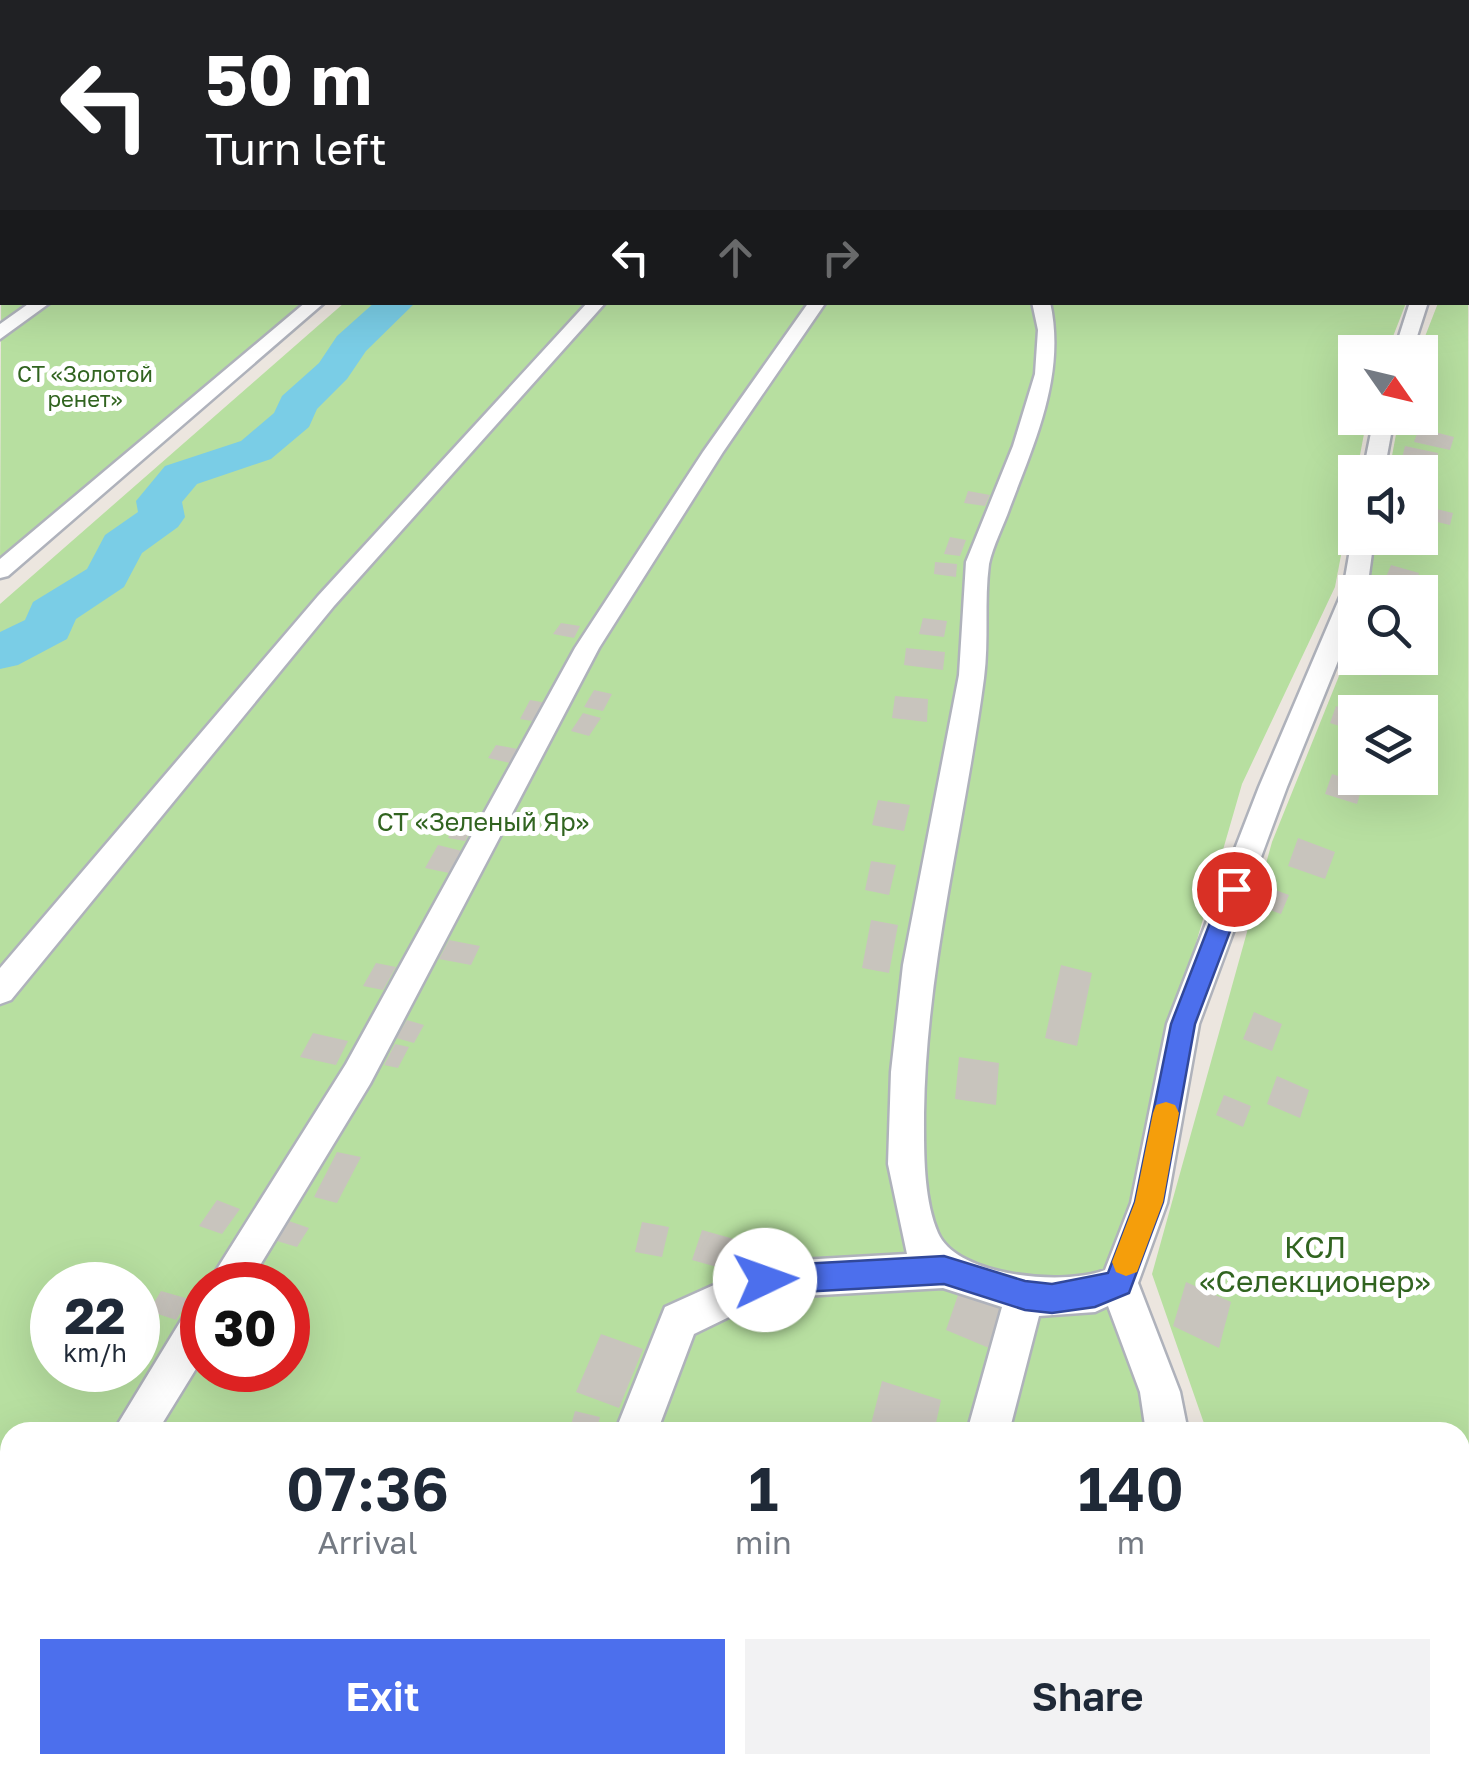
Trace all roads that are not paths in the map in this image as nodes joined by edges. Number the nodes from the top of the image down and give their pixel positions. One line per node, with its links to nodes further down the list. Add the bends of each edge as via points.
1 (39, 305): 7 (street)
2 (313, 305): 10 (street)
3 (595, 305): 11 (street, via 326,601)
4 (816, 305): 12 (street, via 588,648 358,1074)
5 (1042, 305): 13 (street, via 1045,374 978,562 972,674 919,965 906,1164 921,1242)
6 (1419, 305): 8 (street)
7 (0, 333)
8 (1409, 335)
9 (1361, 555): 14 (street, via 1355,590 1183,1024 1149,1202)
10 (0, 571)
11 (0, 991)
12 (240, 1262)
13 (944, 1270): 15 (street); 18 (street, via 765,1280 679,1321)
14 (1119, 1283): 15 (street, via 1095,1293); 20 (street)
15 (1025, 1296): 19 (street)
16 (180, 1358): 17 (street)
17 (140, 1422)
18 (640, 1422)
19 (991, 1422)
20 (1165, 1422)

